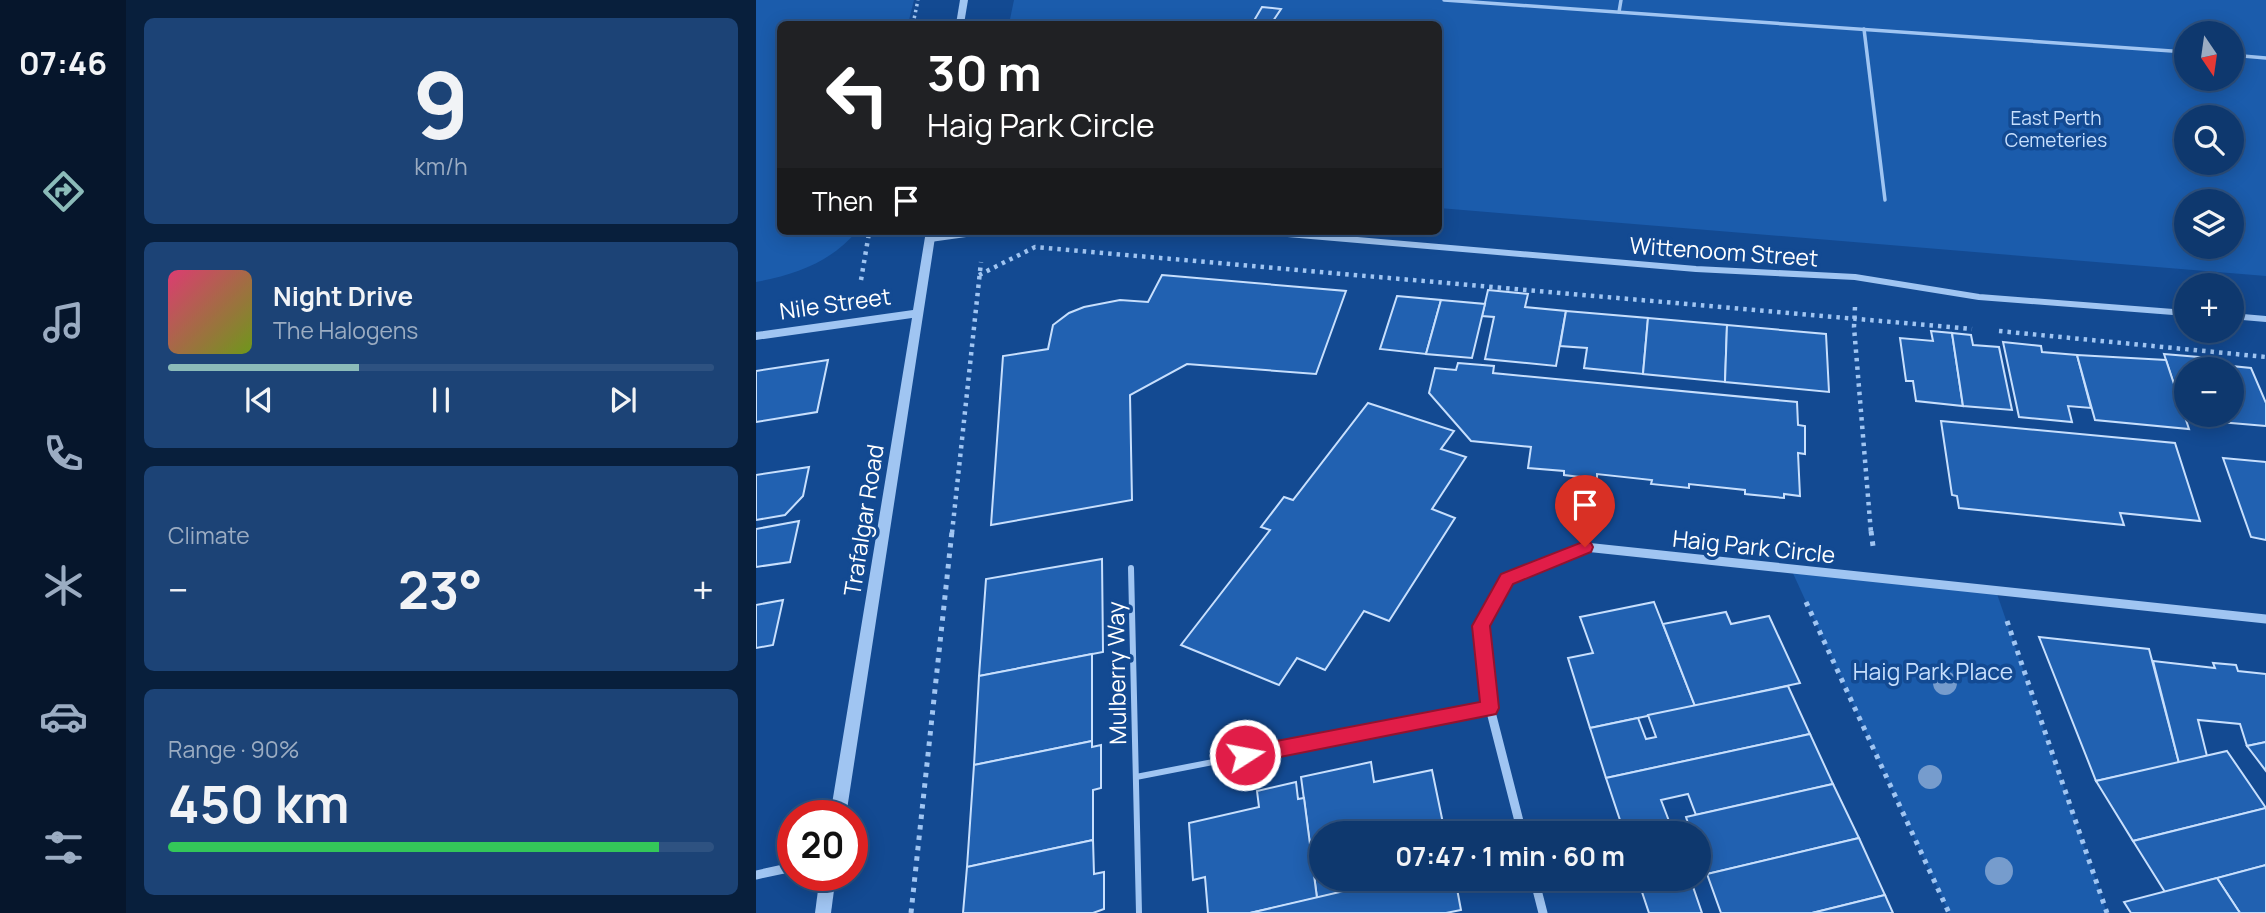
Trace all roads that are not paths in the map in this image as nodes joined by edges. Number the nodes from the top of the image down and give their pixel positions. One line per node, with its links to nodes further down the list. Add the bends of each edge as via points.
1 (964, 0): 5 (street)
2 (1444, 0): 4 (lane)
3 (1621, 0): 4 (lane)
4 (1619, 12): 6 (lane)
5 (960, 21)
6 (1864, 29): 7 (lane); 10 (lane)
7 (2174, 51)
8 (2244, 56): 9 (lane)
9 (2266, 58)
10 (1885, 200)
11 (930, 235): 14 (street, Trafalgar Road)
12 (1304, 235): 13 (street, Wittenoom Street, via 1696,269 1855,277 1979,297)
13 (2174, 312)
14 (919, 313): 17 (street, Nile Street); 22 (street, Trafalgar Road)
15 (2244, 317): 16 (street)
16 (2266, 319)
17 (756, 336)
18 (1131, 568): 21 (lane, Mulberry Way)
19 (2266, 619): 20 (street, Haig Park Circle, via 1585,547 1507,579 1481,626)
20 (1490, 708): 21 (lane, Mulberry Way); 23 (street, Haig Park Circle)
21 (1136, 776): 29 (lane, Mulberry Way)
22 (841, 800)
23 (1519, 821)
24 (777, 870): 25 (street)
25 (756, 875)
26 (826, 891): 28 (street)
27 (1538, 891): 30 (street)
28 (823, 913)
29 (1139, 913)
30 (1544, 913)

